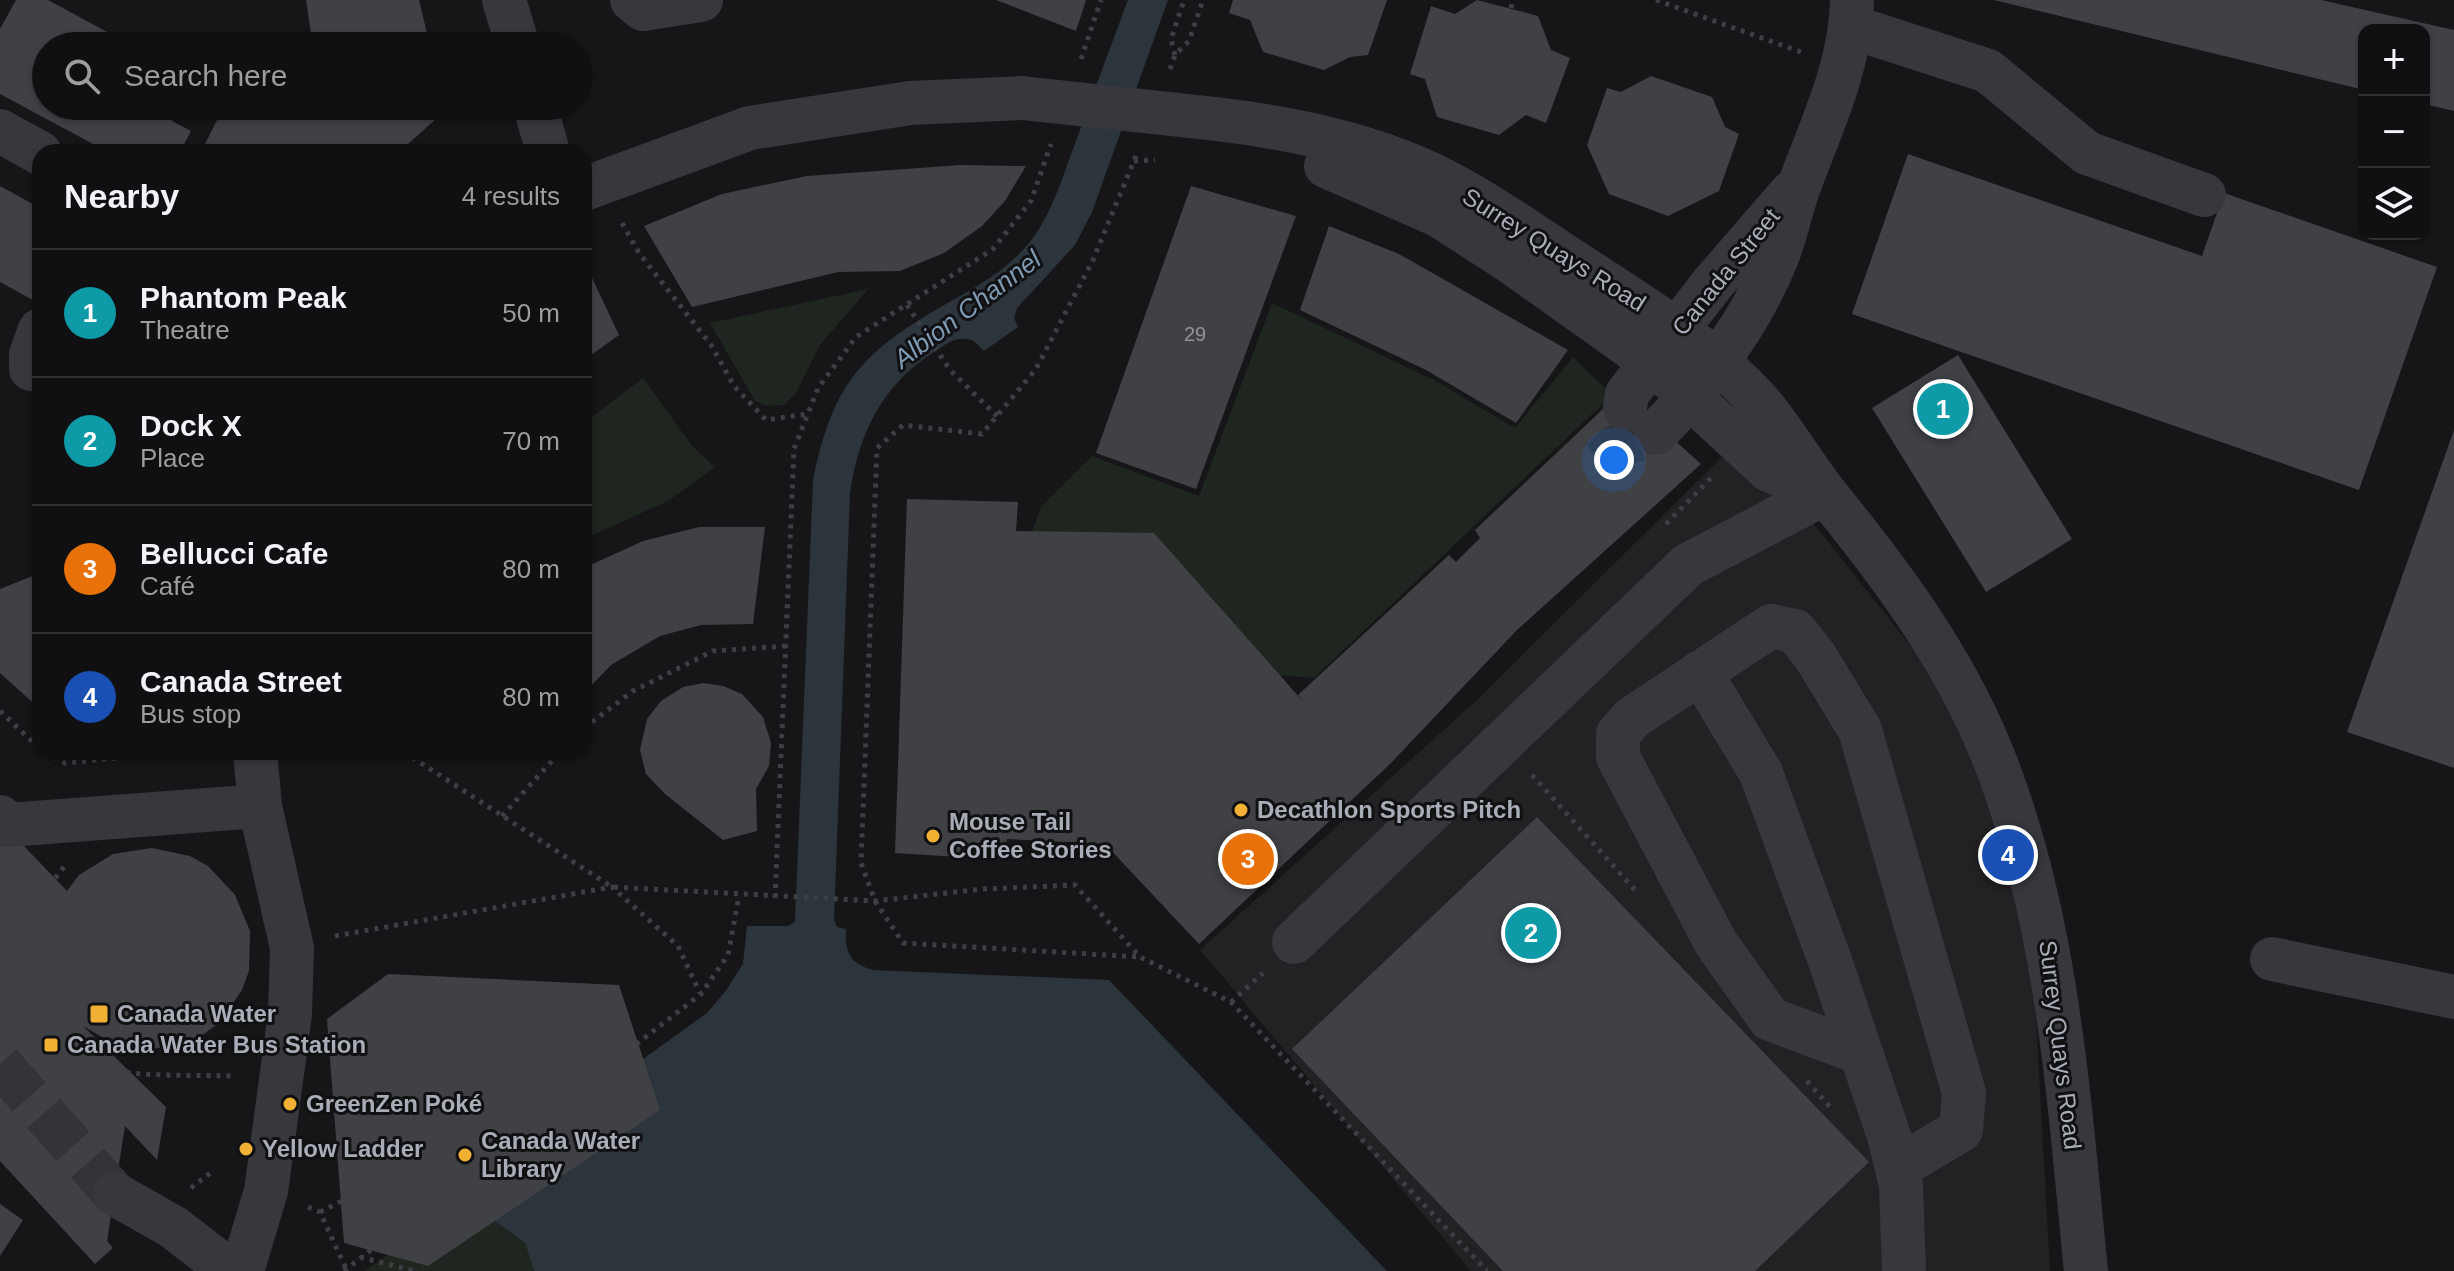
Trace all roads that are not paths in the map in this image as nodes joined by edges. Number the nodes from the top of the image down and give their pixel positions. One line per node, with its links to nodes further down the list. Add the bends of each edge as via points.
1 (504, 0): 5 (street)
2 (632, 0): 3 (street, via 643,9)
3 (701, 0)
4 (1848, 31): 10 (street, Canada Street, via 1828,115); 12 (street, via 1988,71 2087,153)
5 (514, 32)
6 (539, 120): 8 (street)
7 (0, 131): 9 (street)
8 (546, 144)
9 (32, 149)
10 (1800, 183): 13 (street, Canada Street); 14 (street, Canada Street, via 1777,257 1753,308)
11 (592, 186): 13 (street, Surrey Quays Road, bridge, via 750,128 910,103 1022,98 1297,128 1416,167 1501,213)
12 (2204, 195)
13 (1665, 347): 14 (street, Surrey Quays Road); 14 (street, Canada Street, via 1627,394 1641,420)
14 (1703, 378): 15 (street, Surrey Quays Road, via 1760,403)
15 (1825, 493): 20 (street, via 1688,565); 29 (street, Surrey Quays Road, via 1935,637 1999,772 2031,873 2056,991)
16 (1700, 672): 23 (street, via 1761,773); 23 (street, via 1632,718 1618,734 1618,757 1716,943 1770,1019); 24 (street, via 1771,626 1795,631 1860,730 1964,1093 1961,1130)
17 (256, 760): 18 (street)
18 (260, 806): 19 (street, via 8,825); 27 (street, via 292,948 290,1014 266,1191)
19 (0, 817)
20 (1294, 942)
21 (2272, 959): 22 (street)
22 (2454, 997)
23 (1861, 1053): 24 (street)
24 (1897, 1168): 28 (street)
25 (115, 1194): 26 (street, via 173,1227)
26 (230, 1271)
27 (242, 1271)
28 (1904, 1271)
29 (2086, 1271)

